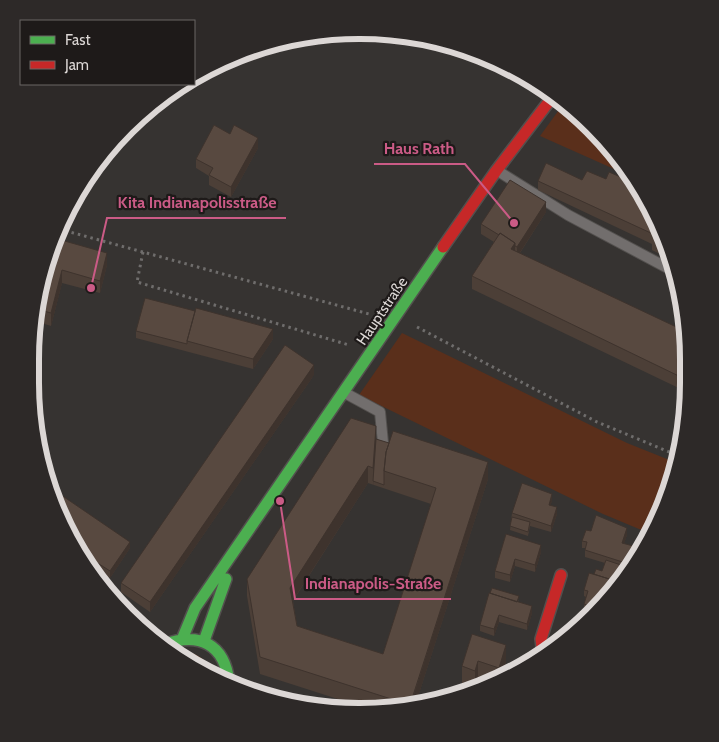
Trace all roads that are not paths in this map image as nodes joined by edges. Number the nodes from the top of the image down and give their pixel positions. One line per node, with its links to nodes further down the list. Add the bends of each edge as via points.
1 (549, 101): 2 (street, Hauptstraße)
2 (496, 171): 3 (lane, via 568,215); 4 (street, Hauptstraße)
3 (666, 267)
4 (344, 392): 5 (lane, via 380,412); 6 (street, Hauptstraße)
5 (384, 443)
6 (238, 546): 8 (street, Hauptstraße, via 195,608); 9 (street, Hauptstraße)
7 (561, 574): 11 (street, via 541,639)
8 (183, 637): 9 (street); 10 (street)
9 (204, 641): 12 (street, via 223,658)
10 (171, 642)
11 (542, 646)
12 (227, 674)

